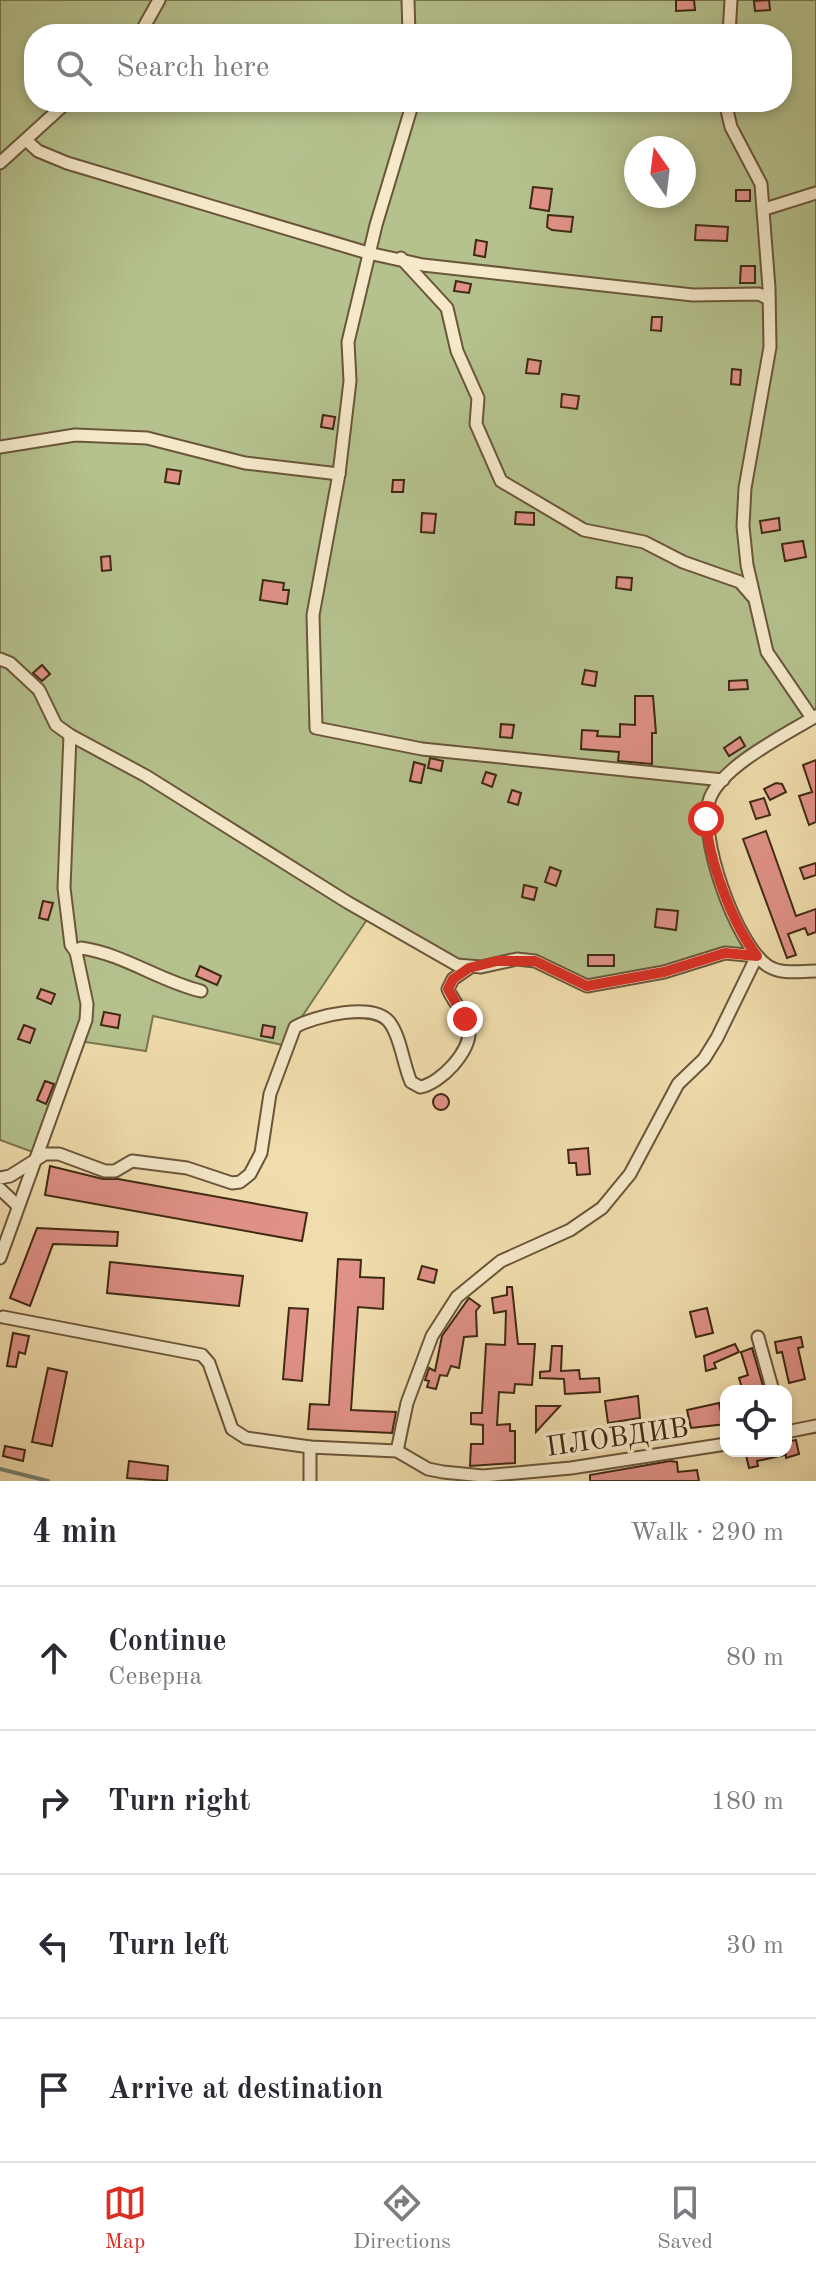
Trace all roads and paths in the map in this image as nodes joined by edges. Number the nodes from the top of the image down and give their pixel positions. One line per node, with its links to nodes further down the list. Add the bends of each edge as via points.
1 (159, 0): 4 (street)
2 (408, 0): 5 (street)
3 (731, 0): 6 (street)
4 (146, 24)
5 (409, 24)
6 (730, 24)
7 (57, 112): 10 (street)
8 (410, 112): 14 (street)
9 (727, 112): 13 (street, via 761,184)
10 (27, 141): 11 (street); 14 (street, via 67,163)
11 (0, 163)
12 (816, 193): 13 (street)
13 (765, 209): 16 (street)
14 (368, 253): 15 (street); 18 (street, via 348,342 350,381)
15 (401, 258): 16 (street, via 589,284 693,295 759,294); 19 (street, via 447,308 457,351 478,398 476,424 501,481 584,530 644,542 740,582)
16 (769, 299): 19 (street, via 770,347 745,488 743,526)
17 (0, 447): 18 (street, via 75,435 147,438 245,463)
18 (339, 474): 23 (street, via 313,615 316,728 422,749)
19 (753, 598): 21 (street, via 767,652)
20 (0, 659): 22 (street, via 39,690 56,725)
21 (814, 717): 23 (street)
22 (70, 735): 24 (street, via 64,888); 26 (street, via 146,776 347,902)
23 (723, 780): 25 (street, via 711,796 707,840 744,940)
24 (76, 952): 28 (street, via 92,950 135,963); 29 (street, via 86,1020)
25 (757, 956): 26 (street, via 725,953 664,972 587,986 535,961 497,961); 27 (street, via 781,972); 41 (street, via 717,1038 678,1084 630,1174 602,1208 570,1230 501,1261 457,1297 432,1336 407,1403)
26 (469, 968): 29 (street, via 448,989 469,1037 431,1085 411,1082 391,1023 380,1014 346,1012 295,1027 270,1094 261,1153 240,1182 132,1161 115,1171 59,1154 45,1154)
27 (816, 971)
28 (201, 991)
29 (35, 1162): 30 (street); 32 (street)
30 (0, 1178)
31 (0, 1189): 32 (street)
32 (18, 1206): 33 (street)
33 (0, 1258)
34 (3, 1317): 40 (street, ПЛОВДИВ, via 202,1355 232,1429 246,1438)
35 (758, 1337): 36 (street)
36 (771, 1385)
37 (816, 1426): 38 (street)
38 (792, 1431)
39 (720, 1445): 41 (street, ПЛОВДИВ, via 483,1476 428,1469)
40 (310, 1447): 41 (street, ПЛОВДИВ); 42 (street)
41 (397, 1451)
42 (310, 1481)

